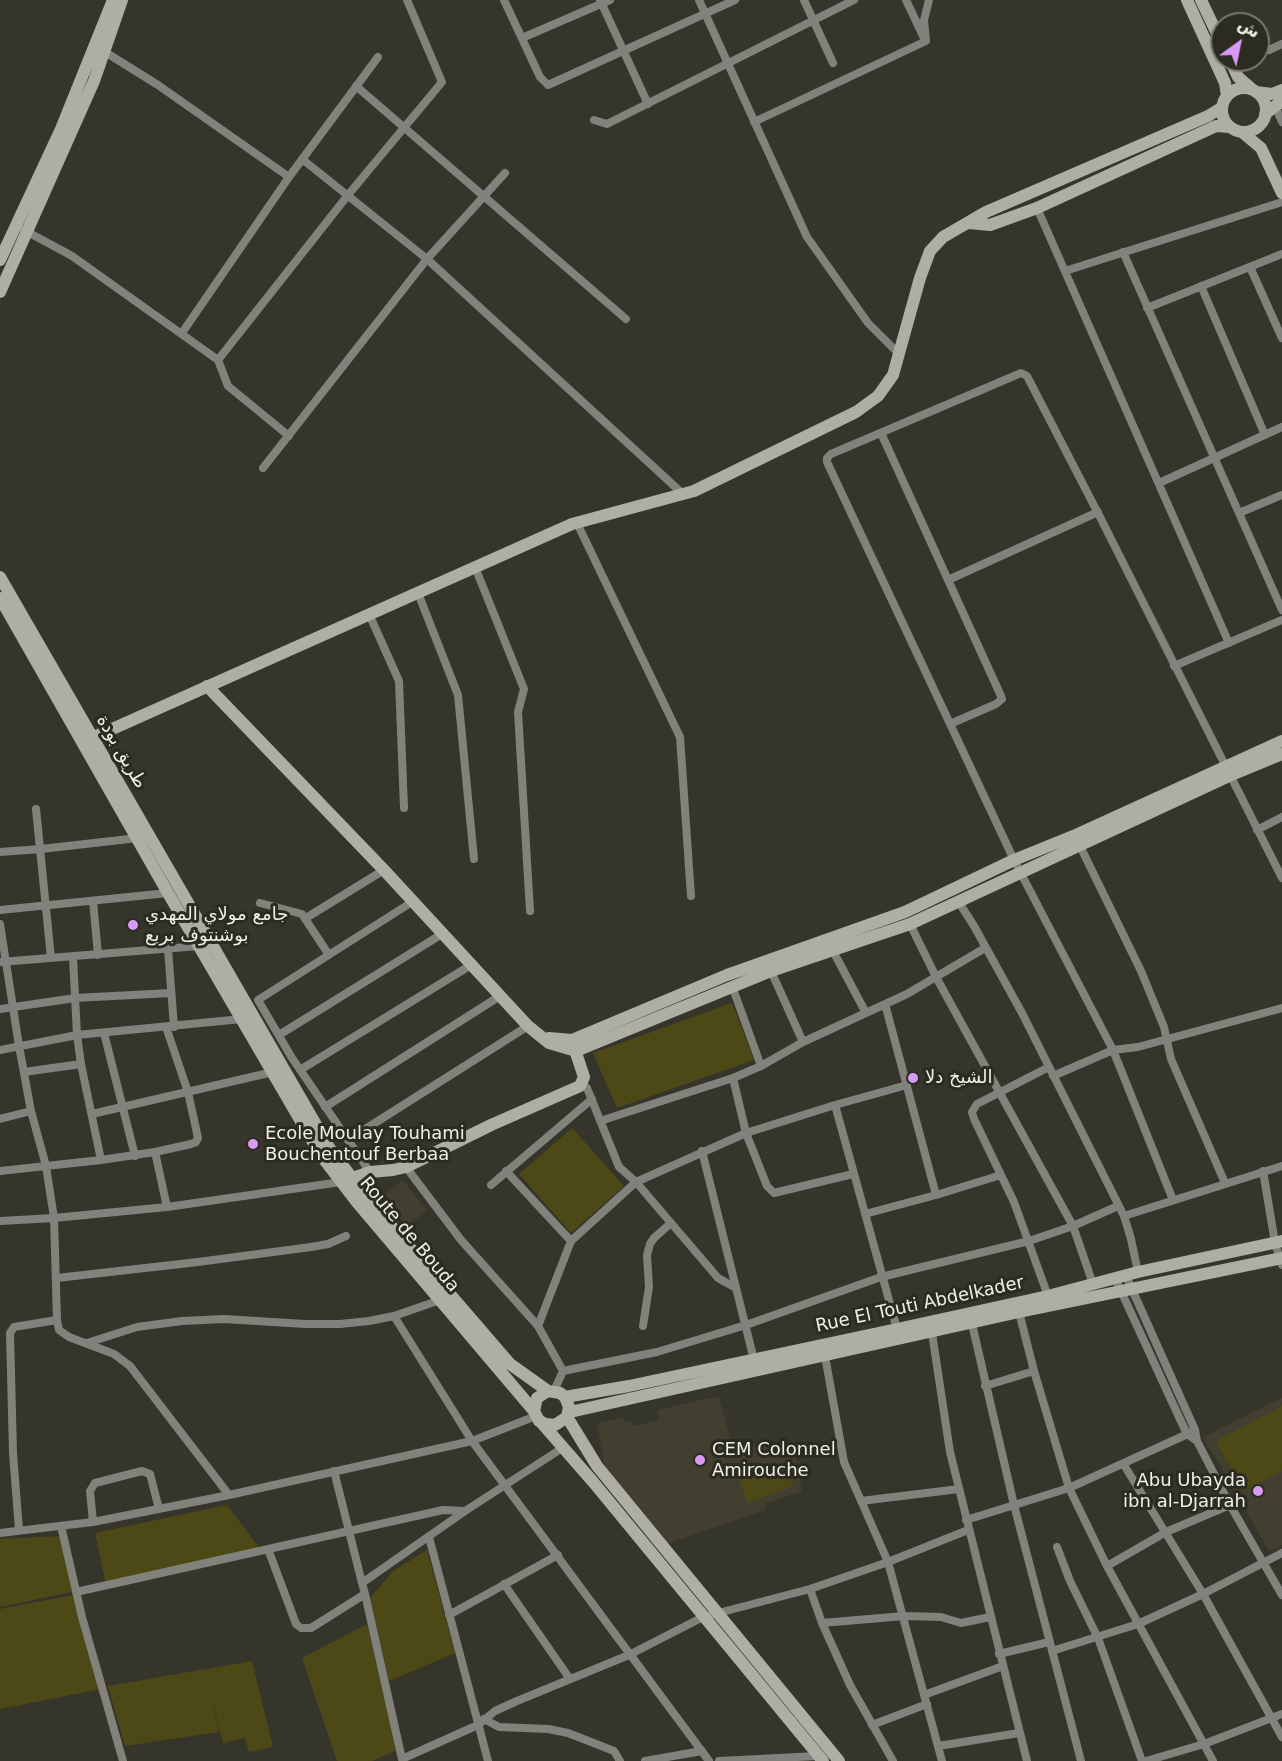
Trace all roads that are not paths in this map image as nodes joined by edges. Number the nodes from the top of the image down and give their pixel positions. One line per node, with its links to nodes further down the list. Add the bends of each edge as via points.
1 (113, 0): 48 (main road)
2 (122, 0): 20 (main road)
3 (407, 0): 36 (street, via 442,82)
4 (504, 0): 17 (street)
5 (699, 0): 14 (street)
6 (735, 0): 14 (street)
7 (804, 0): 16 (street)
8 (854, 0): 16 (street)
9 (906, 0): 18 (street)
10 (929, 0): 18 (street, via 924,20)
11 (1187, 0): 28 (main road, via 1226,83)
12 (1201, 0): 15 (main road)
13 (604, 1): 17 (street); 19 (street)
14 (704, 14): 19 (street); 23 (street)
15 (1210, 19)
16 (813, 20): 22 (street); 23 (street)
17 (522, 38): 19 (street, via 540,77 548,85)
18 (926, 41): 33 (street)
19 (623, 51): 29 (street)
20 (105, 52): 41 (street); 48 (main road, via 71,135)
21 (378, 57): 25 (street)
22 (833, 63)
23 (727, 64): 29 (street); 33 (street)
24 (1236, 72): 27 (main road)
25 (356, 86): 36 (street); 39 (street)
26 (1282, 90): 27 (main road, via 1272,94)
27 (1255, 91): 28 (main road, via 1240,88); 31 (main road)
28 (1227, 95): 30 (main road)
29 (648, 104): 32 (street, via 607,124)
30 (1221, 108): 35 (main road); 47 (main road)
31 (1271, 110): 34 (street); 37 (main road, via 1254,129); 38 (main road)
32 (594, 120)
33 (754, 122): 61 (street, via 807,237 867,323)
34 (1282, 122)
35 (1229, 127): 37 (main road); 46 (main road, via 1216,126)
36 (405, 128): 43 (street); 44 (street)
37 (1242, 132): 38 (main road)
38 (1261, 148): 42 (main road)
39 (302, 159): 41 (street); 43 (street)
40 (505, 173): 44 (street)
41 (289, 177): 59 (street)
42 (1282, 193)
43 (348, 195): 51 (street); 62 (street)
44 (484, 196): 51 (street); 58 (street)
45 (1282, 202): 49 (street)
46 (1037, 208): 47 (main road, via 990,225); 54 (street)
47 (969, 223): 61 (main road, via 943,237 930,251)
48 (21, 229): 52 (main road); 56 (main road); 59 (street, via 72,256)
49 (1123, 252): 54 (street); 57 (street)
50 (1282, 254): 53 (street)
51 (427, 259): 65 (street); 70 (street)
52 (0, 260)
53 (1250, 267): 55 (street); 60 (street)
54 (1065, 271): 69 (street)
55 (1201, 286): 57 (street); 66 (street)
56 (0, 292)
57 (1147, 308): 67 (street)
58 (626, 319)
59 (182, 333): 62 (street)
60 (1282, 338)
61 (899, 354): 70 (main road, via 893,375 878,396 856,412)
62 (218, 360): 65 (street, via 228,386)
63 (1282, 427): 66 (street)
64 (881, 433): 72 (street, via 1023,373 1035,388); 77 (street); 87 (street, via 831,454 827,462)
65 (289, 435): 68 (street)
66 (1265, 435): 67 (street)
67 (1214, 459): 69 (street); 73 (street)
68 (263, 468)
69 (1159, 483): 83 (street)
70 (683, 494): 74 (main road)
71 (1282, 495): 73 (street)
72 (1098, 512): 77 (street); 84 (street)
73 (1239, 513): 80 (street)
74 (577, 523): 75 (main road); 106 (street, via 680,737)
75 (475, 567): 78 (main road); 113 (street, via 524,689 518,712)
76 (0, 577): 85 (main road, طريق بودة)
77 (948, 580): 87 (street, via 1002,699)
78 (418, 593): 81 (main road); 100 (street, via 458,695)
79 (0, 598): 85 (main road, طريق بودة)
80 (1282, 610)
81 (369, 614): 86 (main road); 92 (street, via 399,681)
82 (1282, 620): 83 (street)
83 (1229, 643): 84 (street)
84 (1174, 666): 91 (street)
85 (47, 669): 88 (main road, طريق بودة); 96 (main road, طريق بودة)
86 (207, 686): 88 (main road); 102 (main road)
87 (950, 724): 101 (street)
88 (92, 738): 118 (main road, طريق بودة)
89 (1282, 741): 91 (main road)
90 (1282, 754): 91 (main road)
91 (1227, 772): 95 (street); 97 (main road); 101 (main road)
92 (404, 808)
93 (36, 809): 98 (street)
94 (1282, 817): 95 (street)
95 (1257, 830): 104 (street)
96 (138, 838): 98 (street); 105 (main road, طريق بودة)
97 (1080, 846): 103 (main road); 146 (street, via 1141,971)
98 (41, 849): 99 (street); 111 (street)
99 (0, 852)
100 (474, 859)
101 (1014, 860): 103 (street); 149 (main road, via 905,912 727,975)
102 (384, 870): 109 (main road); 114 (street)
103 (1021, 872): 108 (main road); 151 (street)
104 (1282, 879)
105 (168, 893): 107 (street); 119 (main road, طريق بودة)
106 (691, 896)
107 (93, 900): 111 (street); 123 (street)
108 (958, 901): 116 (main road); 120 (street)
109 (412, 902): 117 (main road); 124 (street)
110 (260, 903): 114 (street, via 298,912)
111 (46, 906): 112 (street); 126 (street)
112 (0, 910)
113 (530, 911)
114 (306, 918): 124 (street)
115 (0, 924): 127 (street)
116 (910, 924): 122 (main road); 130 (street)
117 (442, 934): 128 (main road); 145 (street)
118 (212, 944): 187 (main road, Route de Bouda)
119 (199, 946): 121 (street); 140 (main road, Route de Bouda)
120 (985, 948): 130 (street); 154 (street)
121 (168, 949): 123 (street); 132 (street)
122 (833, 951): 129 (main road); 139 (street)
123 (98, 955): 125 (street)
124 (328, 955): 145 (street, via 259,999)
125 (73, 957): 126 (street); 134 (street)
126 (51, 958): 127 (street)
127 (2, 962): 136 (street)
128 (471, 965): 133 (main road); 155 (street)
129 (771, 971): 131 (main road); 147 (street)
130 (936, 977): 135 (street); 163 (street)
131 (732, 986): 149 (main road); 153 (street)
132 (171, 993): 134 (street); 142 (street)
133 (500, 996): 141 (main road); 167 (street)
134 (75, 998): 136 (street); 144 (street)
135 (885, 1004): 139 (street); 161 (street)
136 (12, 1006): 138 (street); 148 (street)
137 (1282, 1008): 146 (street)
138 (0, 1009)
139 (866, 1013): 147 (street)
140 (242, 1019): 142 (street); 157 (main road, Route de Bouda)
141 (528, 1026): 149 (main road, via 561,1048); 173 (street)
142 (170, 1027): 143 (street); 162 (street)
143 (104, 1033): 144 (street); 166 (street)
144 (77, 1035): 148 (street); 152 (street)
145 (279, 1035): 155 (street)
146 (1167, 1039): 151 (street); 189 (street, via 1174,1066)
147 (803, 1042): 153 (street)
148 (19, 1046): 150 (street); 156 (street)
149 (574, 1046): 160 (main road, via 584,1077)
150 (0, 1050)
151 (1113, 1050): 158 (street); 192 (street)
152 (81, 1064): 156 (street); 169 (street)
153 (761, 1066): 159 (street)
154 (1049, 1067): 158 (street); 163 (street)
155 (300, 1070): 167 (street)
156 (24, 1072): 168 (street)
157 (273, 1072): 162 (street); 187 (main road, Route de Bouda, via 320,1154)
158 (1053, 1076): 193 (street)
159 (733, 1078): 171 (street); 172 (street)
160 (582, 1083): 164 (street); 180 (main road)
161 (907, 1084): 165 (street); 191 (street)
162 (188, 1092): 166 (street); 175 (street, via 198,1138 191,1144)
163 (999, 1093): 186 (street, via 976,1104 972,1112); 200 (street)
164 (592, 1099): 171 (street); 182 (street)
165 (835, 1105): 172 (street); 185 (street)
166 (123, 1107): 169 (street); 176 (street)
167 (325, 1107): 173 (street)
168 (31, 1111): 170 (street); 178 (street)
169 (92, 1114): 177 (street)
170 (0, 1119)
171 (600, 1121): 188 (street, via 619,1167)
172 (746, 1133): 174 (street); 185 (street, via 767,1186 774,1193)
173 (348, 1140): 184 (street)
174 (702, 1151): 188 (street); 212 (street)
175 (155, 1152): 176 (street); 194 (street)
176 (135, 1156): 177 (street)
177 (101, 1160): 178 (street)
178 (46, 1166): 181 (street); 197 (street)
179 (1282, 1166): 183 (street)
180 (406, 1167): 184 (main road); 221 (street, via 461,1240)
181 (0, 1171)
182 (506, 1171): 190 (street); 202 (street)
183 (1263, 1171): 189 (street); 204 (street)
184 (370, 1172): 187 (main road)
185 (853, 1174): 195 (street)
186 (1001, 1175): 191 (street); 203 (street)
187 (346, 1180): 194 (street); 215 (main road, Route de Bouda); 233 (main road, Route de Bouda, via 510,1364)
188 (636, 1182): 199 (street); 202 (street)
189 (1224, 1183): 192 (street)
190 (491, 1185)
191 (936, 1195): 195 (street)
192 (1173, 1200): 196 (street)
193 (1118, 1206): 196 (street); 200 (street)
194 (167, 1207): 197 (street)
195 (865, 1214): 209 (street)
196 (1124, 1216): 208 (street, via 1131,1239)
197 (54, 1218): 198 (street); 210 (street)
198 (0, 1221)
199 (671, 1223): 212 (street, via 717,1278); 222 (street, via 650,1244 649,1287)
200 (1073, 1226): 203 (street); 211 (street)
201 (346, 1236): 210 (street, via 328,1244)
202 (572, 1241): 221 (street)
203 (1029, 1241): 209 (street); 214 (street)
204 (1279, 1242): 205 (main road, Rue El Touti Abdelkader); 206 (street)
205 (1253, 1248): 207 (main road); 208 (main road, Rue El Touti Abdelkader)
206 (1281, 1260): 207 (main road, Rue El Touti Abdelkader)
207 (1256, 1263): 213 (main road, Rue El Touti Abdelkader)
208 (1126, 1275): 211 (main road, Rue El Touti Abdelkader); 213 (street)
209 (881, 1277): 220 (street); 223 (street)
210 (57, 1278): 218 (street)
211 (1093, 1284): 214 (main road, Rue El Touti Abdelkader)
212 (736, 1288): 220 (street)
213 (1125, 1291): 216 (main road, Rue El Touti Abdelkader); 228 (street); 231 (street)
214 (1048, 1296): 223 (main road, Rue El Touti Abdelkader)
215 (440, 1300): 217 (street); 235 (main road, Route de Bouda)
216 (1019, 1312): 219 (main road, Rue El Touti Abdelkader); 230 (street)
217 (394, 1316): 225 (street, via 340,1324 224,1318 182,1321 137,1328); 237 (street)
218 (57, 1320): 225 (street, via 62,1332); 253 (street, via 14,1327 10,1333)
219 (972, 1324): 224 (main road, Rue El Touti Abdelkader); 232 (street)
220 (746, 1325): 227 (street); 229 (street, via 657,1352)
221 (538, 1326): 229 (street)
222 (642, 1326)
223 (897, 1329): 227 (main road, Rue El Touti Abdelkader)
224 (932, 1333): 226 (main road, Rue El Touti Abdelkader); 243 (street)
225 (86, 1343): 244 (street, via 130,1365)
226 (825, 1356): 234 (main road, Rue El Touti Abdelkader); 245 (street, via 844,1462)
227 (754, 1360): 233 (main road, Rue El Touti Abdelkader, via 629,1386)
228 (1168, 1370): 231 (street); 236 (street)
229 (563, 1371): 233 (street)
230 (1034, 1371): 232 (street); 242 (street)
231 (1158, 1374): 236 (street)
232 (985, 1386): 246 (street)
233 (556, 1393): 234 (main road); 235 (main road, via 537,1398)
234 (568, 1415): 235 (main road, via 555,1425); 273 (main road, via 597,1466)
235 (536, 1416): 237 (street); 238 (main road, Route de Bouda)
236 (1191, 1432): 239 (street); 247 (street)
237 (472, 1440): 240 (street); 241 (street)
238 (564, 1447): 241 (street); 276 (main road, Route de Bouda)
239 (1124, 1465): 242 (street); 256 (street)
240 (334, 1471): 244 (street); 255 (street)
241 (505, 1486): 249 (street); 262 (street)
242 (1069, 1488): 246 (street); 265 (street)
243 (959, 1490): 245 (street); 250 (street)
244 (229, 1495): 248 (street)
245 (861, 1501): 263 (street)
246 (1014, 1505): 250 (street); 281 (street)
247 (1230, 1505): 256 (street); 264 (street)
248 (159, 1509): 251 (street); 251 (street, via 150,1474 142,1471 95,1483 90,1491)
249 (465, 1511): 255 (street, via 443,1510); 258 (street)
250 (966, 1520): 254 (street)
251 (93, 1522): 252 (street)
252 (61, 1526): 253 (street); 269 (street)
253 (19, 1530): 257 (street)
254 (968, 1530): 263 (street); 277 (street)
255 (348, 1532): 260 (street); 266 (street)
256 (1166, 1532): 265 (street); 271 (street)
257 (0, 1533)
258 (429, 1537): 266 (street); 274 (street)
259 (1057, 1547): 280 (street)
260 (268, 1549): 269 (street); 270 (street, via 299,1627 316,1626)
261 (1282, 1553): 264 (street)
262 (558, 1555): 267 (street); 283 (street)
263 (888, 1562): 268 (street); 275 (street)
264 (1263, 1562): 271 (street); 272 (street)
265 (1107, 1566): 279 (street)
266 (362, 1583): 270 (street)
267 (504, 1584): 274 (street); 285 (street)
268 (810, 1589): 273 (street); 278 (street)
269 (76, 1592): 298 (street)
270 (365, 1594): 297 (street)
271 (1203, 1594): 279 (street); 288 (street)
272 (1282, 1595)
273 (717, 1613): 276 (street); 304 (main road)
274 (449, 1615): 289 (street)
275 (904, 1616): 277 (street, via 941,1617 961,1623); 278 (street); 286 (street)
276 (703, 1617): 283 (street); 296 (main road, Route de Bouda)
277 (990, 1617): 282 (street)
278 (822, 1623): 290 (street)
279 (1138, 1624): 280 (street); 293 (street)
280 (1098, 1638): 281 (street); 309 (street)
281 (1051, 1647): 282 (street); 308 (street)
282 (999, 1654): 284 (street)
283 (629, 1655): 285 (street); 295 (street)
284 (1004, 1666): 286 (street); 291 (street)
285 (570, 1679): 289 (street, via 495,1711)
286 (925, 1699): 290 (street); 294 (street)
287 (1282, 1714): 288 (street)
288 (1272, 1718): 292 (street); 293 (street)
289 (481, 1722): 297 (street); 299 (street); 300 (street, via 568,1733 614,1751)
290 (872, 1725): 305 (street)
291 (1019, 1733): 294 (street); 307 (street)
292 (1282, 1737)
293 (1204, 1744): 309 (street); 310 (street)
294 (938, 1746): 306 (street)
295 (702, 1750): 301 (street); 302 (street)
296 (820, 1759): 303 (street)
297 (400, 1760)
298 (123, 1761)
299 (488, 1761)
300 (620, 1761)
301 (645, 1761)
302 (709, 1761)
303 (719, 1761)
304 (839, 1761)
305 (893, 1761)
306 (942, 1761)
307 (1026, 1761)
308 (1081, 1761)
309 (1144, 1761)
310 (1213, 1761)

